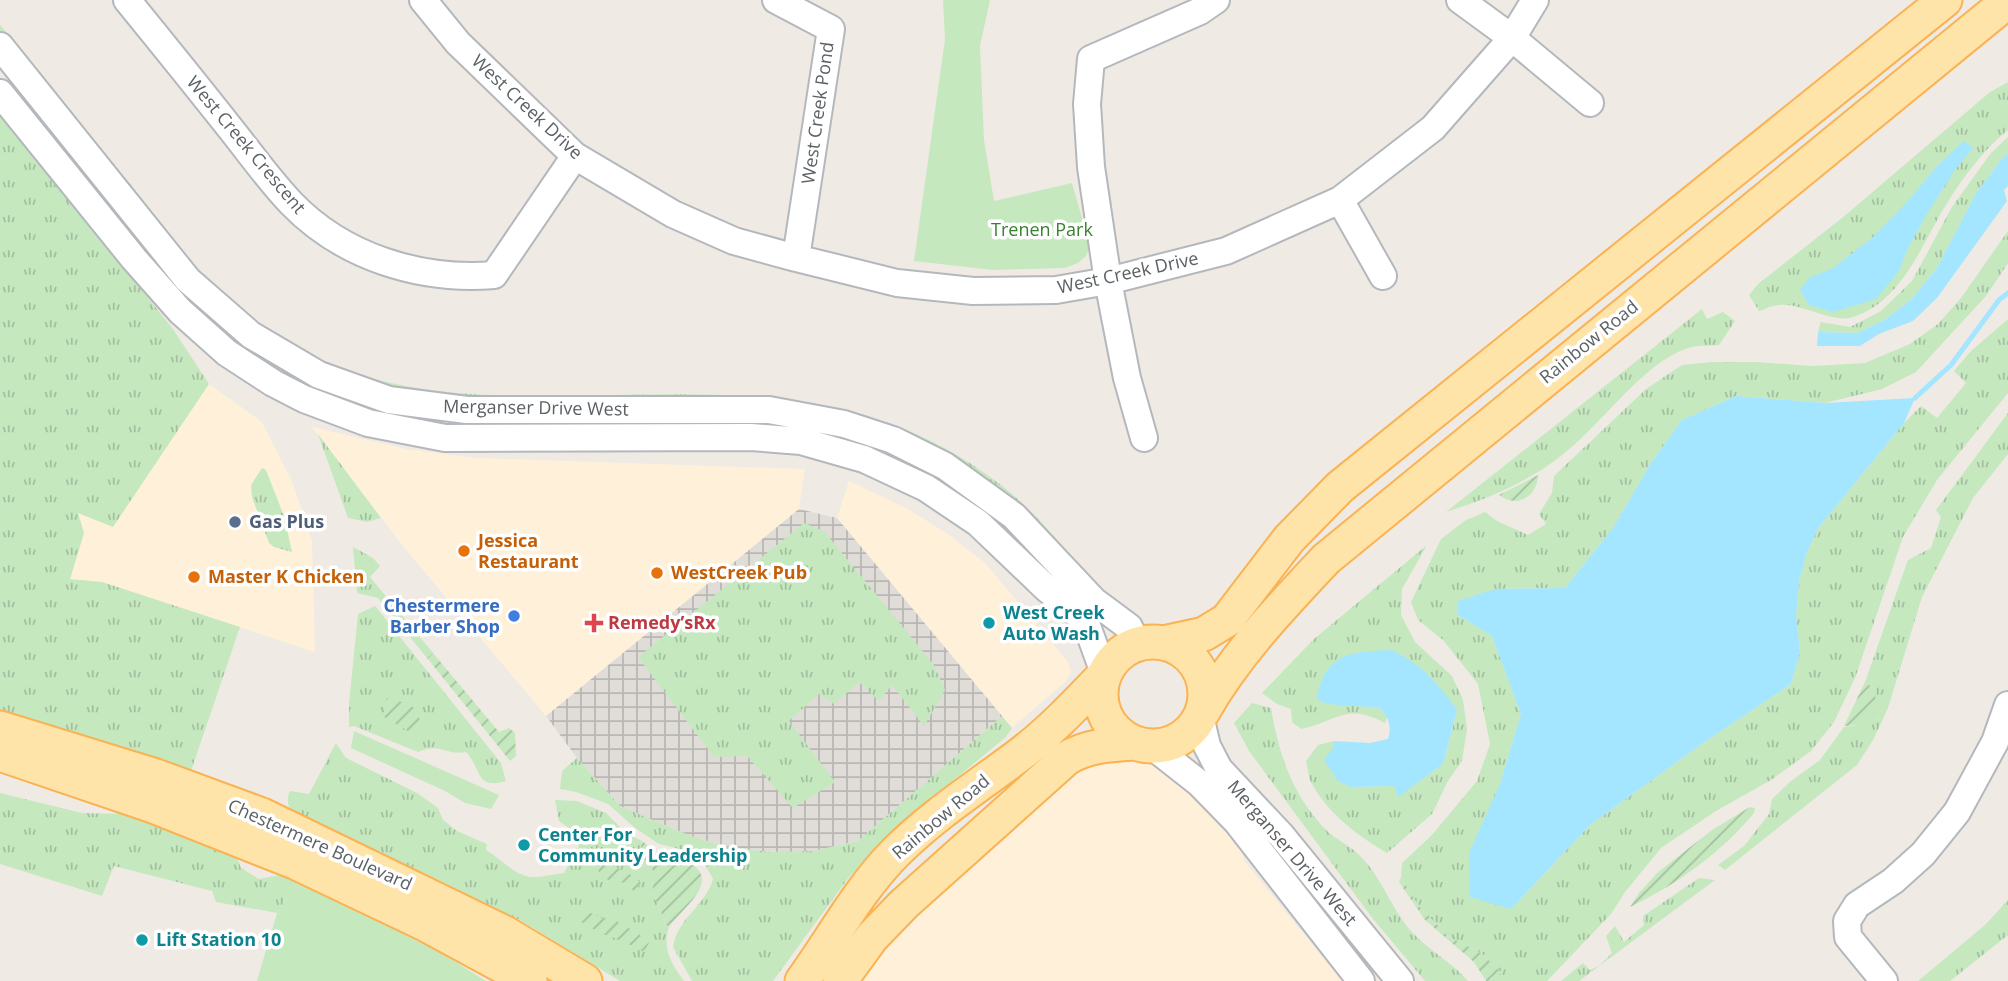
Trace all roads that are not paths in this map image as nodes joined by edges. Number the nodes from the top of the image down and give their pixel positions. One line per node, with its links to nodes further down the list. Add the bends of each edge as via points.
1 (127, 0): 13 (street, West Creek Crescent, via 289,201 325,232 394,265 431,274 494,275)
2 (423, 0): 13 (street, West Creek Drive, via 458,43)
3 (776, 0): 15 (street, West Creek Pond, via 831,29)
4 (1216, 0): 17 (street, via 1091,59 1087,104 1091,167)
5 (1460, 0): 9 (street)
6 (1535, 0): 9 (street, West Creek Drive)
7 (1945, 0): 25 (main road, via 1340,487 1289,539 1227,620 1205,634)
8 (2008, 1): 28 (main road, Rainbow Road, via 1326,559 1247,644)
9 (1512, 38): 12 (street); 14 (street, West Creek Drive, via 1433,128)
10 (0, 46): 18 (street, Merganser Drive West, via 188,280 251,335)
11 (0, 93): 19 (street, Merganser Drive West, via 180,311 227,353)
12 (1590, 103)
13 (575, 156): 15 (street, West Creek Drive, via 673,214 734,241)
14 (1339, 200): 16 (street); 17 (street, West Creek Drive, via 1226,251)
15 (796, 258): 17 (street, West Creek Drive, via 897,283 972,290 1056,290)
16 (1382, 276)
17 (1108, 281): 23 (street)
18 (318, 375): 19 (street); 20 (street, Merganser Drive West, via 389,400 435,407)
19 (304, 399): 22 (street, Merganser Drive West, via 368,423 445,438)
20 (599, 410): 21 (street, Merganser Drive West, via 769,410); 22 (street)
21 (844, 424): 24 (street); 25 (street, Merganser Drive West, via 893,440 946,466 984,492 1029,529 1094,601)
22 (599, 437): 24 (street, Merganser Drive West, via 751,438 801,441)
23 (1144, 438)
24 (838, 450): 26 (street, Merganser Drive West, via 926,488 978,523 1080,616)
25 (1150, 644): 26 (main road, via 1125,650); 28 (main road, via 1186,654 1205,687)
26 (1104, 674): 30 (main road, via 1100,695 1110,724 1121,736); 34 (main road, Rainbow Road, via 1055,726 896,852)
27 (2008, 705): 38 (street, via 1995,742 1957,812 1923,854 1857,905 1847,921 1848,937)
28 (1201, 715): 30 (main road, via 1181,738 1167,745); 37 (street, Merganser Drive West, via 1207,747 1219,769 1281,835)
29 (0, 728): 33 (main road, Chestermere Boulevard, via 156,776 262,815 505,933)
30 (1143, 745): 35 (main road, via 1088,747 1056,767 904,904); 36 (street, Merganser Drive West, via 1199,783 1237,822)
31 (0, 754): 32 (main road, Chestermere Boulevard, via 153,806 297,863)
32 (530, 981)
33 (585, 981)
34 (800, 981)
35 (839, 981)
36 (1361, 981)
37 (1400, 981)
38 (1884, 981)

